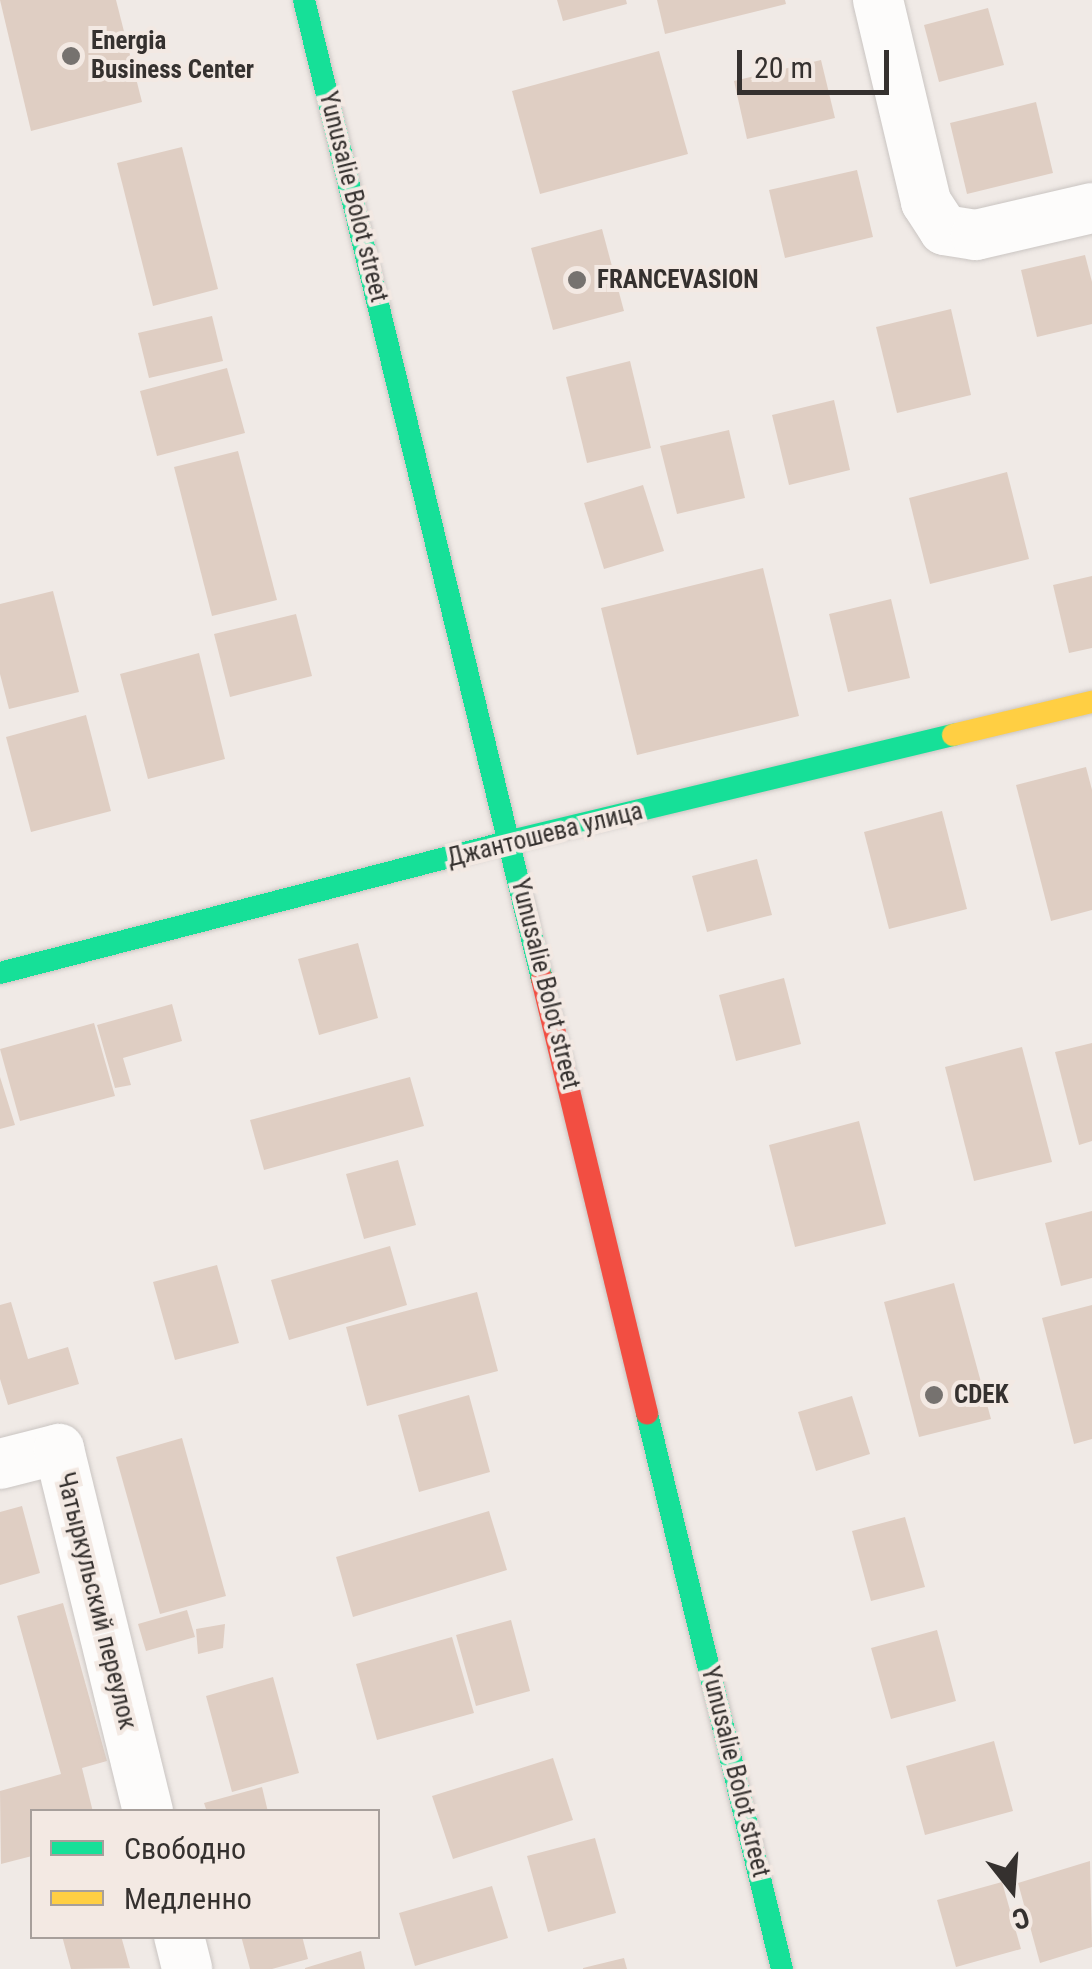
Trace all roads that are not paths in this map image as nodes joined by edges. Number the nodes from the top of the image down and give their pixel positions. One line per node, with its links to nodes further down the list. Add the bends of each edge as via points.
1 (304, 0): 5 (main road, Yunusalie Bolot street)
2 (878, 0): 3 (street, via 926,202 944,230 976,235)
3 (1092, 208)
4 (1092, 702): 5 (main road, Джантошева улица)
5 (511, 841): 6 (main road, Джантошева улица); 11 (main road, Yunusalie Bolot street)
6 (0, 973)
7 (0, 1464): 8 (street, Чатыркульский переулок, via 59,1450)
8 (147, 1809)
9 (180, 1939): 10 (street)
10 (187, 1969)
11 (782, 1969)

